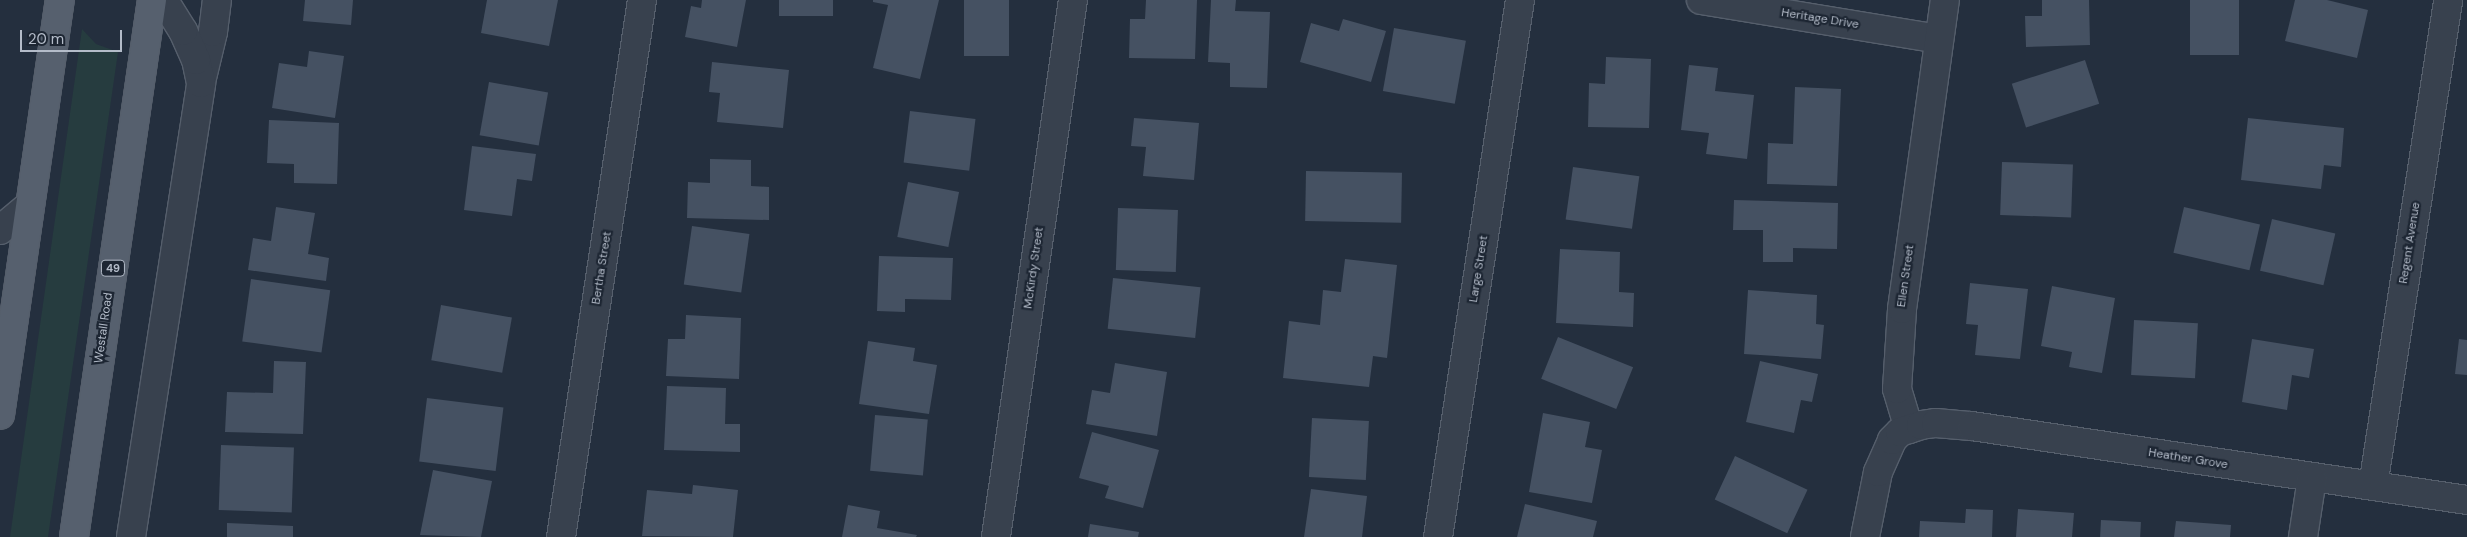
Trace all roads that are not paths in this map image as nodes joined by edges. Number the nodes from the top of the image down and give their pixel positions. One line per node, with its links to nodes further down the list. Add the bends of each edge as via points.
1 (60, 0): 13 (main road)
2 (152, 0): 20 (main road, Westall Road / 49)
3 (164, 0): 12 (street, via 196,60)
4 (218, 0): 12 (street)
5 (642, 0): 22 (street, Bertha Street)
6 (1072, 0): 23 (street, McKirdy Street)
7 (1520, 0): 24 (street, Large Street)
8 (1700, 0): 11 (street, Heritage Drive)
9 (1945, 0): 11 (street, Ellen Street)
10 (2448, 0): 18 (street, Regent Avenue)
11 (1939, 39): 16 (street, Ellen Street, via 1902,309 1897,389)
12 (201, 83): 21 (street)
13 (30, 205): 14 (street); 15 (main road)
14 (0, 230)
15 (0, 415)
16 (1909, 429): 17 (street, Heather Grove, via 1936,423 1972,426); 25 (street, via 1900,432 1884,454)
17 (2312, 478): 18 (street, Heather Grove); 26 (street)
18 (2373, 486): 19 (street, Heather Grove)
19 (2467, 500)
20 (74, 537)
21 (131, 537)
22 (561, 537)
23 (996, 537)
24 (1438, 537)
25 (1864, 537)
26 (2303, 537)

